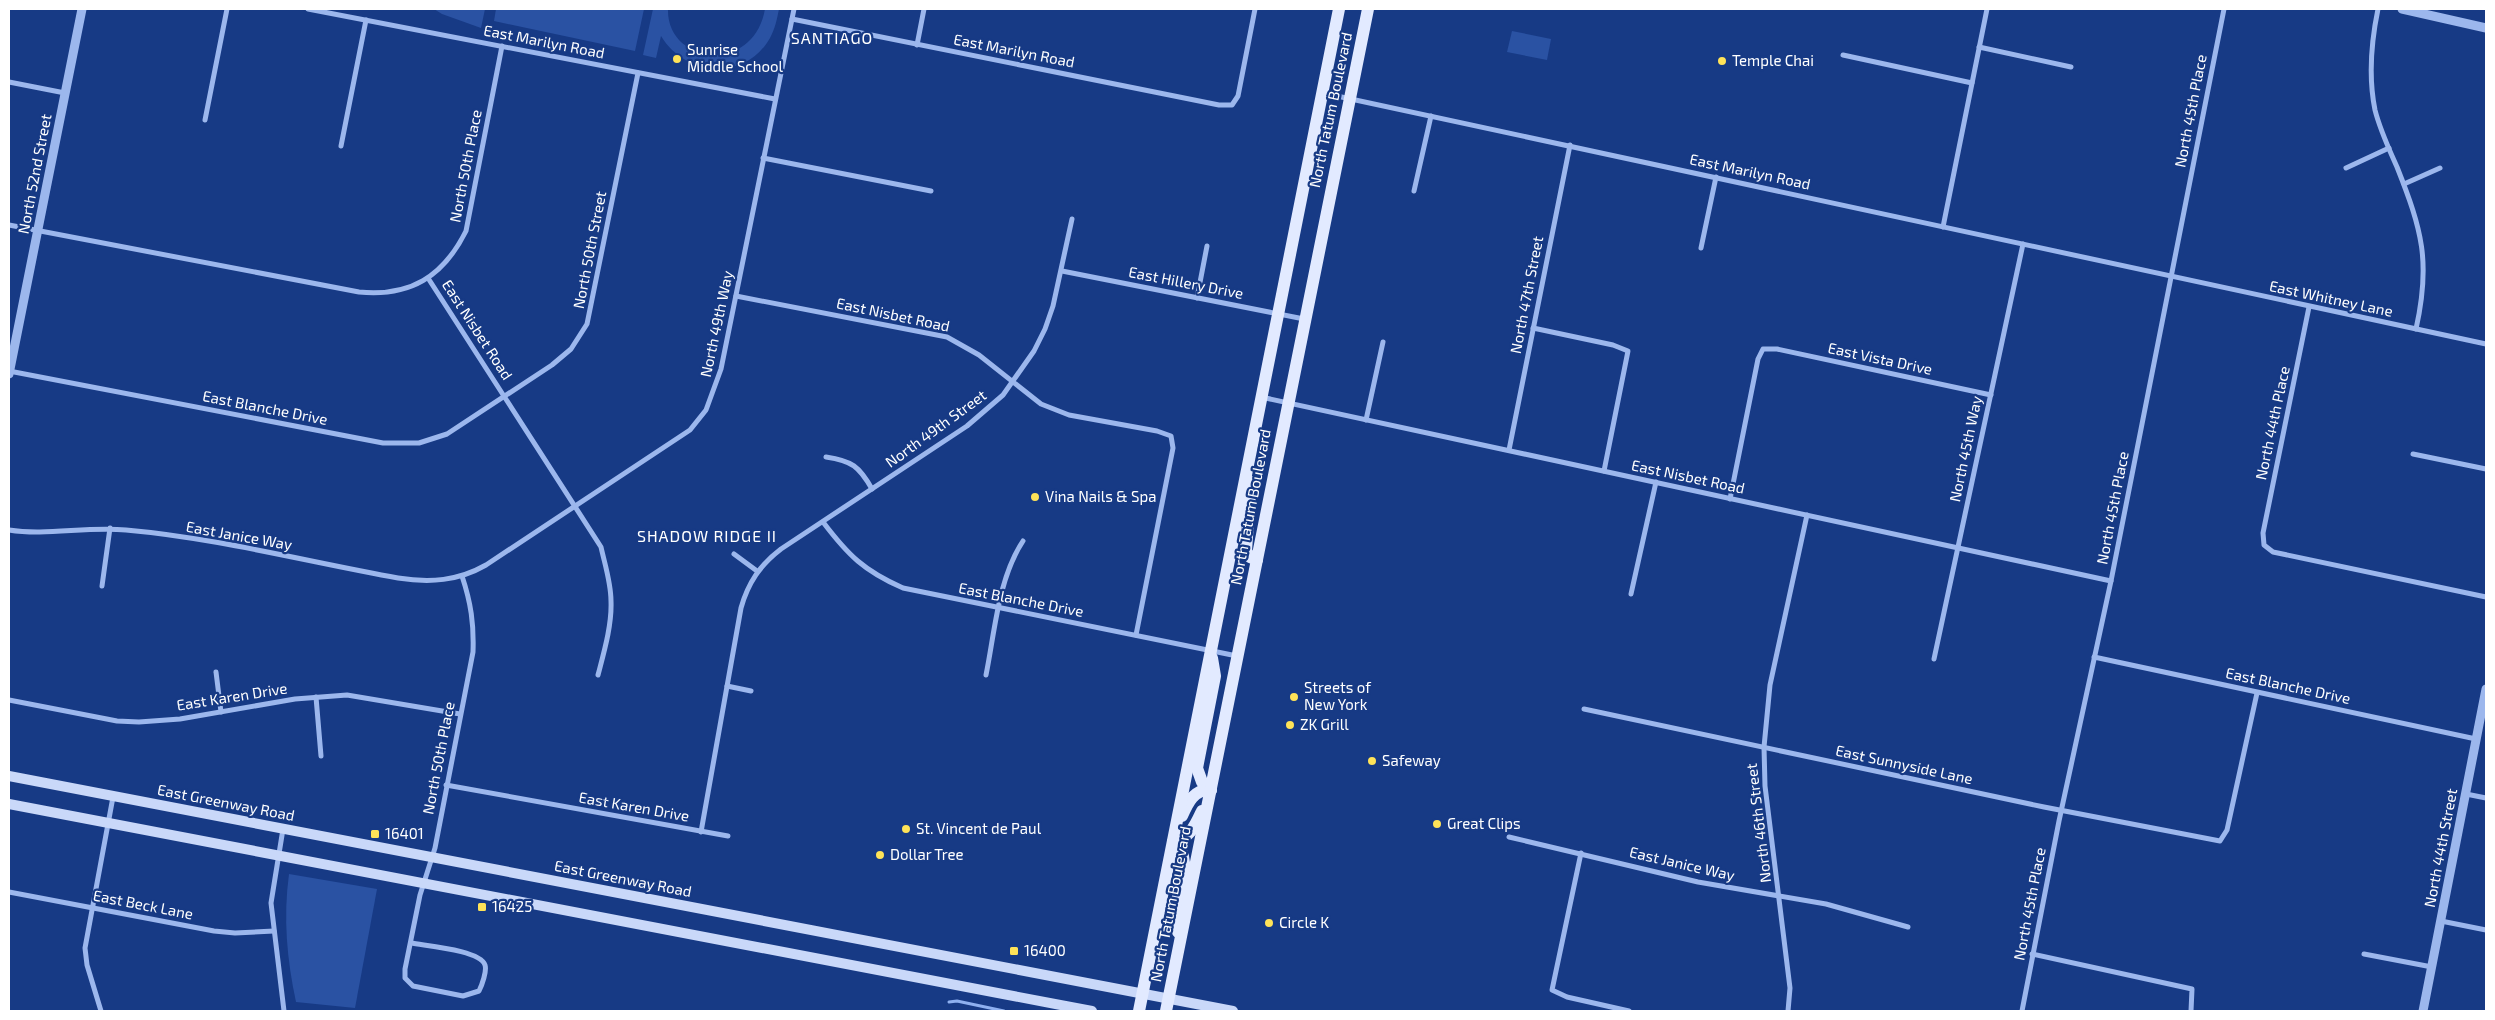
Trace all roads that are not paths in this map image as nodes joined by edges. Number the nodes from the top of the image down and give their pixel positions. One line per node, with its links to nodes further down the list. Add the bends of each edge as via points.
1 (82, 9): 24 (street, North 52nd Street)
2 (226, 9): 29 (street)
3 (308, 9): 14 (street, East Marilyn Road)
4 (794, 9): 13 (street, North 49th Way)
5 (924, 9): 16 (street)
6 (1255, 9): 16 (street, East Marilyn Road, via 1238,96 1232,105)
7 (1339, 9): 25 (main road, North Tatum Boulevard)
8 (1368, 9): 27 (main road, North Tatum Boulevard)
9 (1987, 9): 18 (street)
10 (2224, 9): 48 (street, North 45th Place)
11 (2378, 9): 32 (street, via 2370,68 2376,112)
12 (2402, 9): 15 (street)
13 (792, 19): 16 (street, East Marilyn Road); 26 (street, North 49th Way)
14 (366, 20): 17 (street, East Marilyn Road); 31 (street)
15 (2486, 28)
16 (917, 44)
17 (502, 46): 21 (street, East Marilyn Road); 49 (street, North 50th Place, via 466,231 450,258)
18 (1979, 47): 20 (street); 23 (street)
19 (1843, 55): 23 (street)
20 (2070, 67)
21 (638, 73): 26 (street, East Marilyn Road); 62 (street, North 50th Street, via 588,324 571,349)
22 (9, 82): 24 (street)
23 (1972, 83): 42 (street)
24 (65, 93): 43 (street, North 52nd Street)
25 (1323, 93): 27 (street, East Marilyn Road); 53 (main road, North Tatum Boulevard)
26 (775, 99): 33 (street, North 49th Way)
27 (1350, 99): 28 (street, East Marilyn Road); 54 (main road, North Tatum Boulevard)
28 (1431, 116): 30 (street, East Marilyn Road); 39 (street)
29 (205, 120)
30 (1570, 145): 36 (street, East Marilyn Road); 55 (street, North 47th Street)
31 (341, 146)
32 (2389, 148): 34 (street); 37 (street)
33 (763, 158): 38 (street); 50 (street, North 49th Way)
34 (2346, 168)
35 (2440, 168): 37 (street)
36 (1716, 177): 42 (street, East Marilyn Road); 46 (street)
37 (2404, 184): 56 (street, via 2423,249 2425,284)
38 (932, 191)
39 (1414, 191)
40 (1072, 219): 47 (street, North 49th Street)
41 (9, 225): 43 (street, East Nisbet Road)
42 (1943, 227): 44 (street, East Marilyn Road)
43 (38, 231): 49 (street, East Nisbet Road, via 359,292 398,291); 59 (street, North 52nd Street)
44 (2022, 244): 48 (street, East Marilyn Road); 61 (street, North 45th Way)
45 (1207, 246): 51 (street)
46 (1701, 248)
47 (1062, 271): 51 (street, East Hillery Drive); 60 (street, North 49th Street, via 1045,329)
48 (2171, 276): 52 (street, East Whitney Lane); 86 (street, North 45th Place)
49 (428, 278): 62 (street, East Nisbet Road)
50 (736, 296): 60 (street, East Nisbet Road, via 947,337 979,355); 75 (street, North 49th Way, via 721,369 706,410 690,430)
51 (1197, 298): 53 (street, East Hillery Drive)
52 (2309, 306): 56 (street, East Whitney Lane); 89 (street, North 44th Place, via 2263,533 2264,545 2273,552)
53 (1279, 314): 54 (street, East Hillery Drive); 63 (main road, North Tatum Boulevard)
54 (1305, 319): 64 (main road, North Tatum Boulevard)
55 (1533, 328): 66 (street, North 47th Street); 71 (street, via 1628,351)
56 (2416, 329): 58 (street, East Whitney Lane)
57 (1383, 342): 65 (street)
58 (2486, 344)
59 (9, 372): 62 (street, East Blanche Drive, via 403,444 431,441 447,434)
60 (1013, 382): 73 (street, North 49th Street, via 967,426); 91 (street, East Nisbet Road, via 1041,404 1069,415 1171,436 1173,448)
61 (1990, 395): 74 (street, East Vista Drive, via 1777,349 1763,349 1758,359); 81 (street, North 45th Way)
62 (505, 396): 75 (street, East Nisbet Road)
63 (1261, 397): 64 (street, East Nisbet Road); 69 (main road, North Tatum Boulevard)
64 (1288, 403): 65 (street, East Nisbet Road); 83 (main road, North Tatum Boulevard)
65 (1366, 420): 66 (street, East Nisbet Road)
66 (1508, 450): 71 (street, East Nisbet Road)
67 (2413, 454): 70 (street)
68 (826, 457): 73 (street, via 854,464)
69 (1247, 468): 83 (main road, via 1250,494 1246,551); 92 (main road, North Tatum Boulevard)
70 (2486, 469)
71 (1604, 471): 72 (street, East Nisbet Road)
72 (1656, 482): 74 (street, East Nisbet Road); 88 (street)
73 (872, 489): 77 (street, North 49th Street)
74 (1730, 499): 76 (street, East Nisbet Road)
75 (576, 506): 85 (street, North 49th Way, via 486,565); 97 (street, East Nisbet Road, via 601,547 608,576 611,602)
76 (1807, 515): 81 (street, East Nisbet Road); 109 (street, North 46th Street, via 1770,685)
77 (823, 522): 84 (street, North 49th Street, via 769,558); 90 (street, East Blanche Drive, via 848,554 886,581 926,594)
78 (110, 528): 79 (street, East Janice Way); 85 (street, East Janice Way, via 420,581); 87 (street)
79 (9, 530)
80 (1024, 542): 90 (street, via 1014,555)
81 (1958, 548): 86 (street, East Nisbet Road); 95 (street, North 45th Way)
82 (734, 554): 84 (street)
83 (1257, 560): 93 (main road, North Tatum Boulevard)
84 (757, 572): 99 (street, North 49th Street, via 744,596)
85 (462, 576): 107 (street, North 50th Place, via 474,625 473,652)
86 (2111, 580): 94 (street, North 45th Place)
87 (102, 586)
88 (1631, 594)
89 (2486, 597)
90 (999, 608): 91 (street, East Blanche Drive); 98 (street)
91 (1136, 636): 92 (street, East Blanche Drive)
92 (1210, 650): 93 (street, East Blanche Drive); 113 (main road, via 1215,676 1197,768 1202,782); 124 (main road, North Tatum Boulevard)
93 (1237, 656): 113 (main road, North Tatum Boulevard)
94 (2094, 657): 102 (street, East Blanche Drive); 118 (street, North 45th Place)
95 (1934, 659)
96 (216, 672): 106 (street)
97 (598, 675)
98 (986, 675)
99 (727, 686): 101 (street); 121 (street, North 49th Street)
100 (2486, 690): 108 (street, North 44th Street)
101 (752, 691)
102 (2257, 693): 108 (street, East Blanche Drive); 118 (street, East Sunnyside Lane, via 2227,830 2220,841)
103 (316, 697): 106 (street, East Karen Drive); 107 (street, East Karen Drive, via 347,695); 110 (street)
104 (9, 700): 106 (street, East Karen Drive, via 117,721 180,719)
105 (1584, 709): 109 (street, East Sunnyside Lane)
106 (222, 712)
107 (460, 714): 112 (street, North 50th Place)
108 (2476, 739): 114 (street, North 44th Street)
109 (1764, 747): 118 (street, East Sunnyside Lane); 130 (street, North 46th Street, via 1765,786)
110 (321, 756)
111 (9, 776): 115 (main road, East Greenway Road)
112 (446, 785): 121 (street, East Karen Drive); 127 (street, North 50th Place)
113 (1211, 790): 124 (main road, via 1194,795); 137 (main road, North Tatum Boulevard)
114 (2466, 794): 116 (street); 132 (street, North 44th Street)
115 (112, 797): 119 (street); 120 (main road, East Greenway Road)
116 (2486, 798)
117 (9, 804): 119 (main road)
118 (2061, 811): 138 (street, North 45th Place)
119 (108, 823): 126 (main road); 131 (street)
120 (283, 829): 126 (street); 127 (main road, East Greenway Road)
121 (701, 832): 122 (street, East Karen Drive)
122 (728, 836)
123 (1509, 837): 125 (street, East Janice Way)
124 (1173, 842): 137 (main road, via 1184,858 1176,908); 141 (main road, North Tatum Boulevard)
125 (1580, 852): 130 (street, East Janice Way, via 1698,882); 149 (street, via 1552,990 1567,997)
126 (278, 856): 128 (main road); 135 (street, via 271,903)
127 (432, 858): 128 (street, North 50th Place); 141 (main road, East Greenway Road)
128 (424, 884): 136 (street, North 50th Place); 145 (main road)
129 (9, 892): 131 (street, East Beck Lane)
130 (1780, 897): 133 (street, East Janice Way, via 1826,904); 150 (street, North 46th Street, via 1790,988)
131 (92, 908): 135 (street, East Beck Lane, via 214,931); 143 (street, via 85,948)
132 (2441, 921): 134 (street); 140 (street, North 44th Street)
133 (1908, 926)
134 (2486, 930)
135 (274, 931): 144 (street)
136 (411, 943): 136 (street, North 50th Place, via 405,978 413,986 463,996 479,991 486,968 477,956)
137 (1179, 949): 142 (main road, North Tatum Boulevard)
138 (2032, 954): 151 (street, North 45th Place); 152 (street, via 2192,989)
139 (2364, 954): 140 (street)
140 (2432, 967): 153 (street, North 44th Street)
141 (1143, 993): 142 (main road, East Greenway Road); 146 (main road, North Tatum Boulevard)
142 (1169, 998): 147 (main road, North Tatum Boulevard); 148 (main road, East Greenway Road)
143 (101, 1011)
144 (284, 1011)
145 (1092, 1011)
146 (1139, 1011)
147 (1166, 1011)
148 (1233, 1011)
149 (1629, 1011)
150 (1788, 1011)
151 (2022, 1011)
152 (2191, 1011)
153 (2423, 1011)

